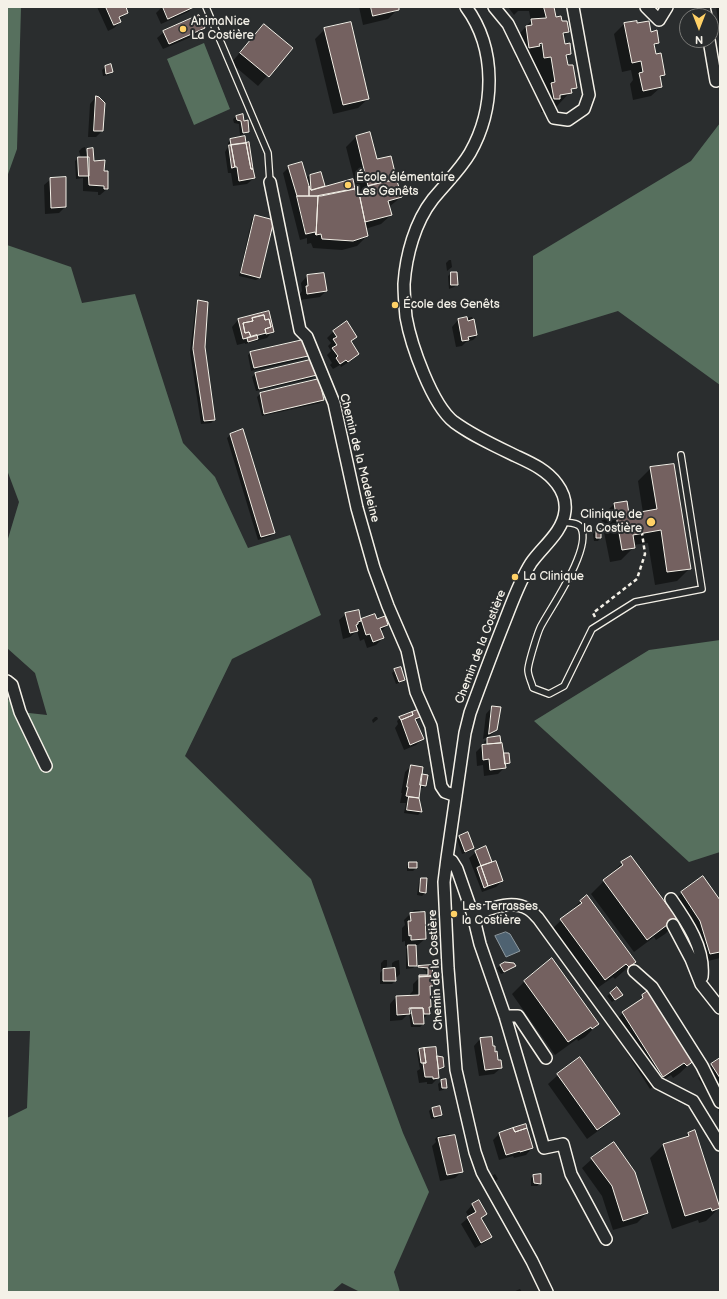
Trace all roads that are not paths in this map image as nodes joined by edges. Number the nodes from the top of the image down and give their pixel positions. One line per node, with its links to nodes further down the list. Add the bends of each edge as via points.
1 (206, 7): 9 (lane, Chemin de la Madeleine, via 268,154)
2 (466, 7): 11 (street, Chemin de la Costière, via 478,28 486,54 489,80 487,106 480,132 470,154 432,200 414,234 405,273 407,319 427,381 447,415 475,436 538,467 553,479 561,489 564,501)
3 (494, 7): 4 (street, via 508,24 554,118 568,120 584,109 589,94)
4 (573, 7)
5 (646, 7): 6 (street, via 658,20)
6 (667, 7)
7 (710, 48): 8 (street)
8 (716, 81)
9 (270, 182): 14 (street, Chemin de la Madeleine, via 300,330 307,336 334,403 357,508 374,568 407,650 416,692 431,726 441,786 445,792)
10 (681, 455): 11 (lane, via 702,589 635,602 592,629 564,686 549,694 534,688 528,670 540,627 571,572 584,536 577,524)
11 (562, 522): 14 (street, Chemin de la Costière, via 520,582 484,673 467,722)
12 (7, 681): 13 (street, via 12,685 20,712)
13 (46, 766)
14 (456, 796): 15 (street, Chemin de la Costière)
15 (446, 858): 17 (street, via 455,865); 27 (street, Chemin de la Costière, via 445,913 454,1050 456,1070 475,1152 486,1178)
16 (671, 899): 20 (street, via 687,923 698,947 702,970)
17 (472, 915): 22 (street); 25 (street, via 508,905 529,910 538,918 658,1083 693,1101)
18 (673, 925): 20 (street)
19 (634, 972): 24 (street, via 652,987 702,1066)
20 (701, 984): 21 (street)
21 (720, 1008)
22 (505, 1016): 23 (street, via 518,1016); 26 (street, via 544,1148 563,1144 571,1174)
23 (546, 1058)
24 (720, 1102)
25 (720, 1145)
26 (606, 1239)
27 (547, 1292)

